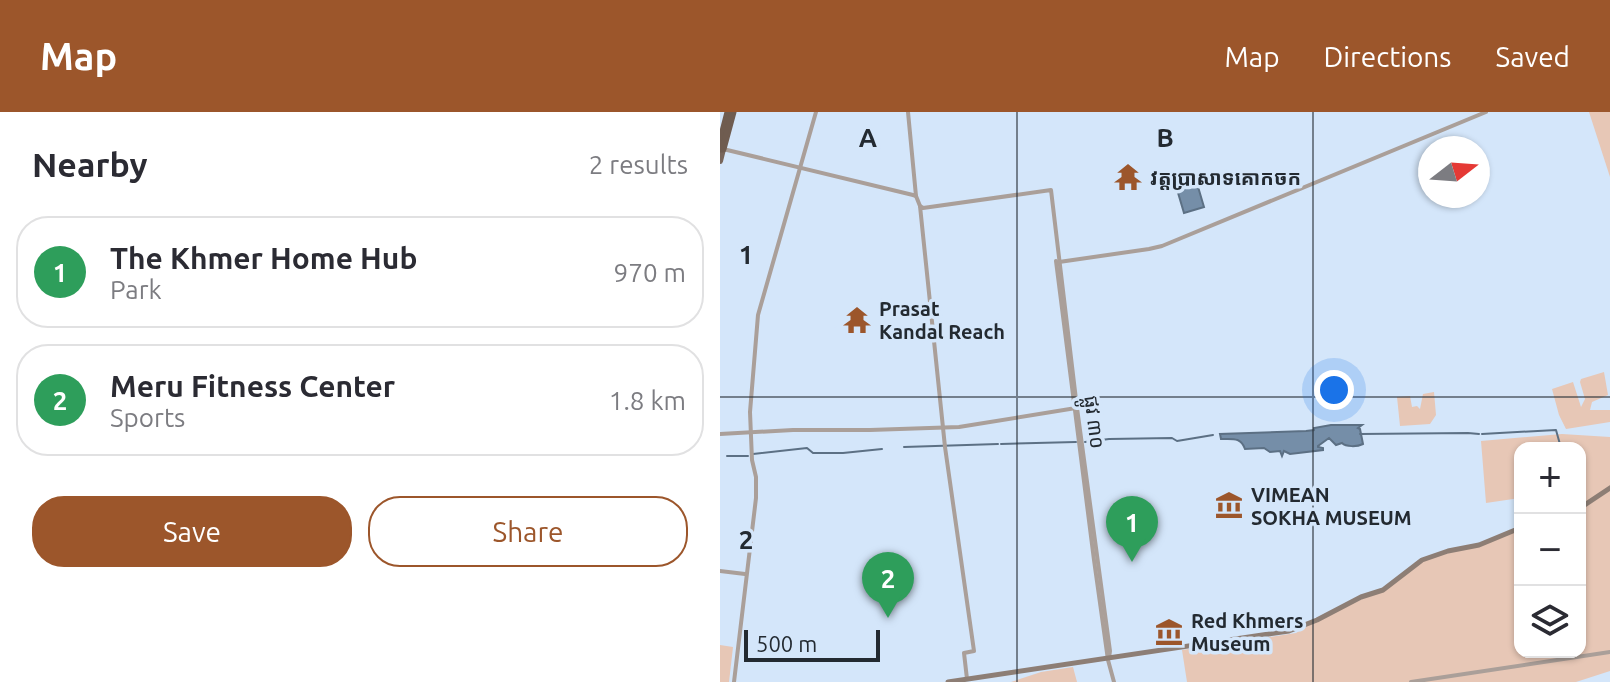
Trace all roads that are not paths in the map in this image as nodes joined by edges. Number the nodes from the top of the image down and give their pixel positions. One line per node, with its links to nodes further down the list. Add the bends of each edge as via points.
1 (731, 112): 5 (highway)
2 (816, 112): 7 (street)
3 (908, 112): 8 (street)
4 (1486, 112): 10 (street, via 1162,246)
5 (721, 147): 6 (main road); 7 (street)
6 (720, 161)
7 (799, 168): 8 (street); 13 (street, via 758,315)
8 (916, 196): 9 (street)
9 (920, 206): 10 (street, ផ្លូវ ៣០, via 1050,190); 12 (street)
10 (1058, 262): 11 (street, ផ្លូវ ៣០)
11 (1075, 408): 12 (street); 21 (street, ផ្លូវ ៣០)
12 (943, 427): 13 (street); 22 (street, via 974,651 964,653)
13 (752, 432): 14 (street); 19 (street, via 756,498)
14 (720, 434)
15 (1610, 488): 16 (main road)
16 (1586, 504)
17 (1514, 530): 21 (main road, via 1426,558 1383,590 1294,630)
18 (720, 571): 19 (street)
19 (746, 574): 23 (street)
20 (1610, 652): 26 (street)
21 (1109, 658): 22 (main road); 25 (street, ផ្លូវ ៣០)
22 (967, 679): 24 (main road)
23 (734, 682)
24 (953, 682)
25 (1114, 682)
26 (1411, 682)

